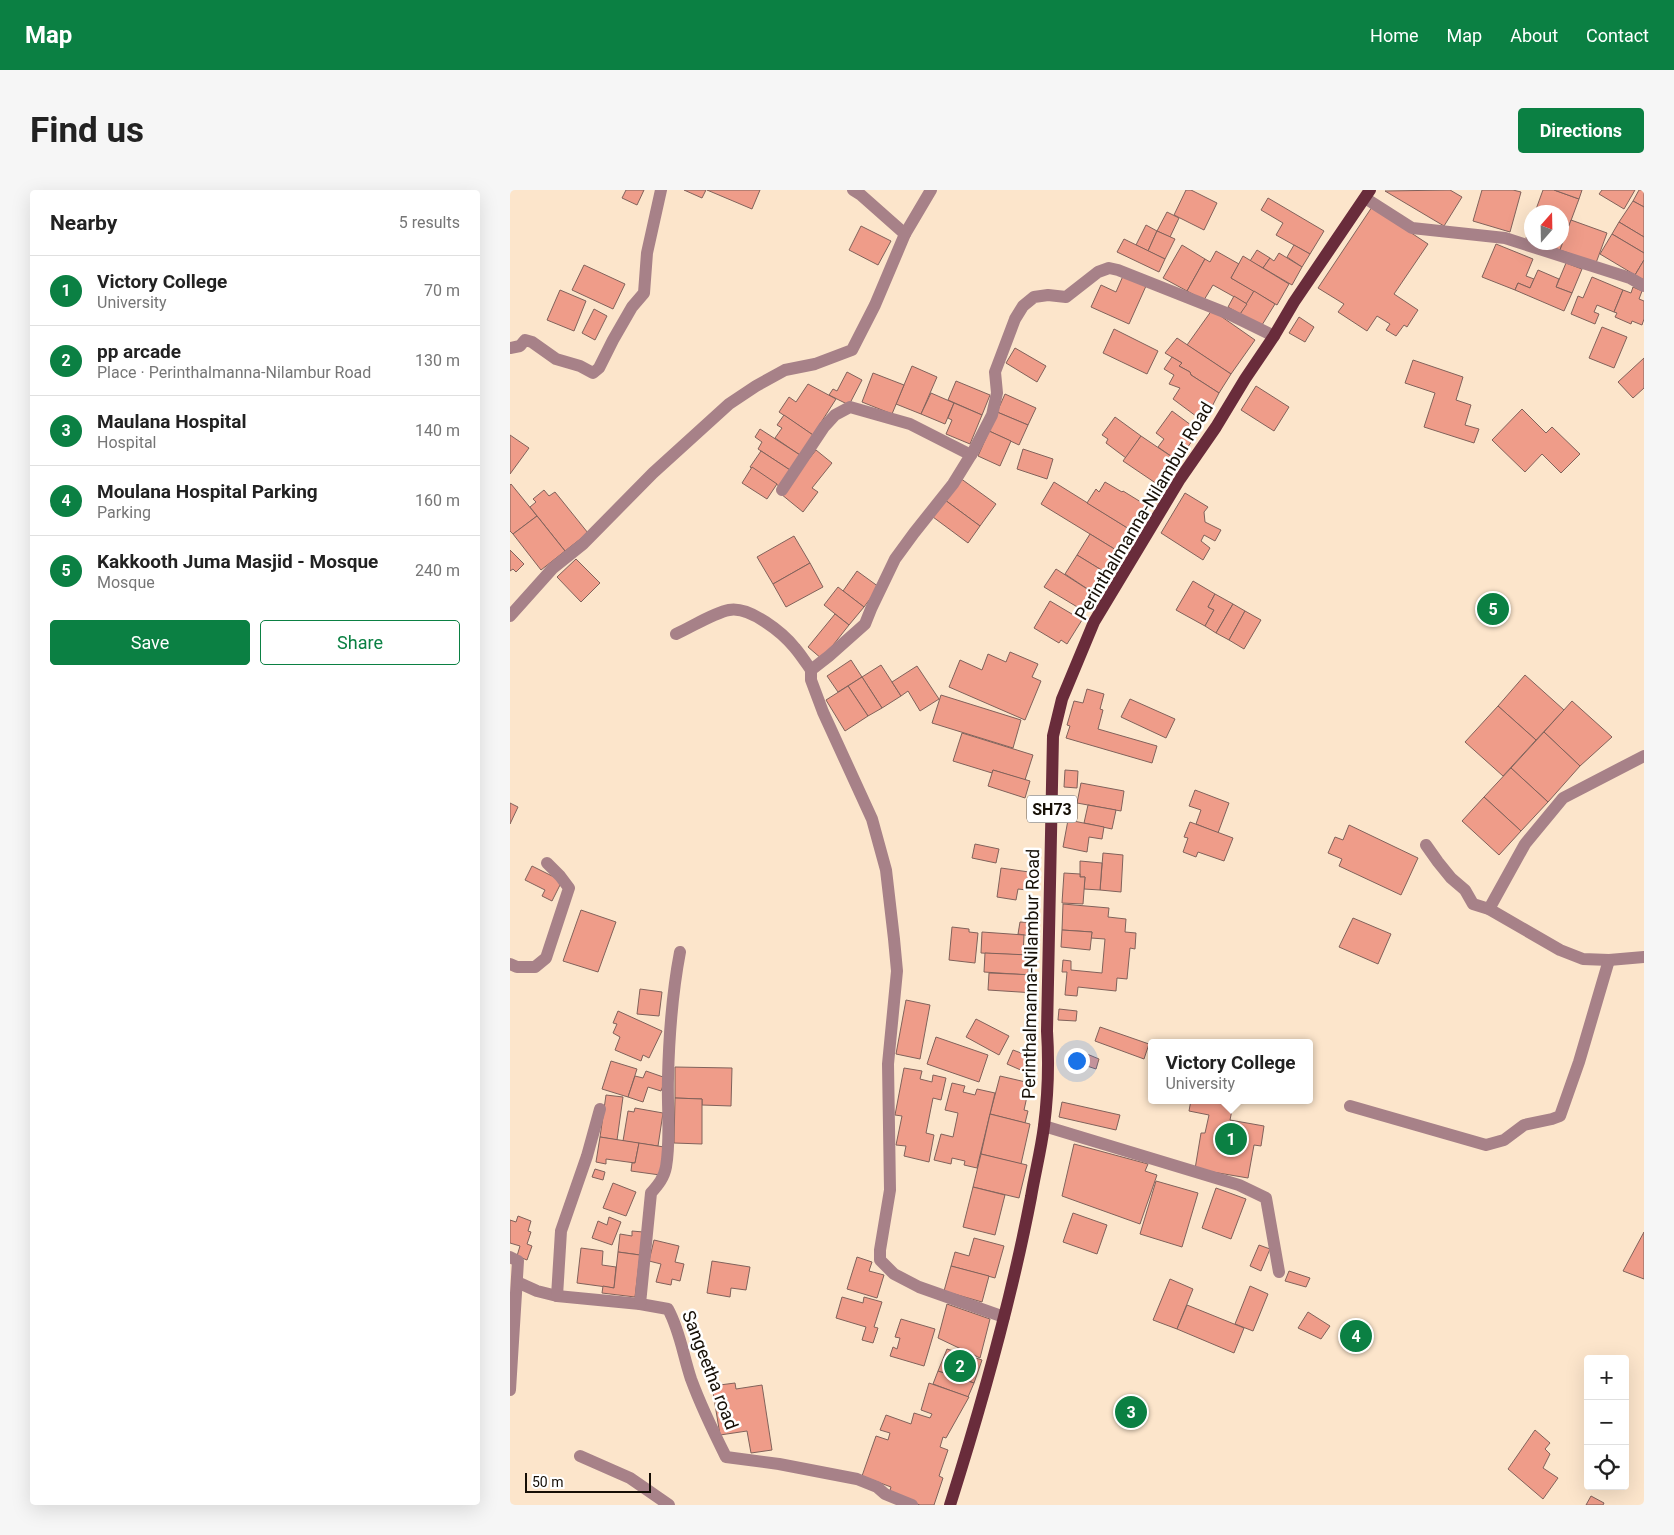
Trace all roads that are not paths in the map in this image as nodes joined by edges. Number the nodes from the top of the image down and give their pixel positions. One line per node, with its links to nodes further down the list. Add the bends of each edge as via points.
1 (661, 190): 8 (street, via 647,253 644,293 632,307 599,368 593,373 556,359 525,340 520,346)
2 (852, 190): 5 (street)
3 (931, 190): 5 (street)
4 (1368, 194): 6 (street, via 1412,228 1505,238 1630,278); 7 (main road, Perinthalmanna-Nilambur Road / SH73)
5 (905, 234): 11 (street, via 852,350 815,364 785,370 729,404 583,544 553,568)
6 (1644, 286)
7 (1274, 336): 9 (street, via 1229,314 1109,268 1098,272 1066,296 1034,297 1015,319 995,372 997,393 992,415); 24 (main road, Perinthalmanna-Nilambur Road / SH73, via 1180,479 1094,622 1058,710 1053,736)
8 (510, 348)
9 (971, 455): 10 (street, via 910,424 850,407 824,427); 13 (street, via 896,559 865,624)
10 (782, 490)
11 (510, 616)
12 (676, 634): 13 (street, via 730,609 742,610 785,637)
13 (811, 670): 30 (street, via 811,680 823,712 872,819 886,870 896,971 888,1064 890,1190 880,1260 894,1274 919,1287)
14 (1644, 756): 17 (street, via 1563,798 1525,844)
15 (1426, 845): 17 (street, via 1474,904)
16 (547, 864): 21 (street, via 569,888 546,958 535,966)
17 (1489, 909): 20 (street, via 1560,950 1583,959)
18 (680, 952): 29 (street, via 672,1008 669,1146 663,1176 651,1193)
19 (1644, 956): 20 (street)
20 (1609, 960): 22 (street, via 1560,1116 1524,1125 1504,1140 1486,1145)
21 (510, 964)
22 (1350, 1106)
23 (600, 1109): 28 (street, via 561,1231)
24 (1044, 1126): 26 (street, via 1239,1185 1266,1198); 30 (main road, Perinthalmanna-Nilambur Road / SH73)
25 (510, 1257): 27 (street, via 518,1261)
26 (1279, 1272)
27 (517, 1282): 28 (street); 31 (street)
28 (557, 1296): 29 (street)
29 (640, 1304): 34 (street, Sangeetha road, via 668,1309 675,1322 691,1378 726,1456 857,1479)
30 (1004, 1317): 35 (main road, Perinthalmanna-Nilambur Road / SH73)
31 (510, 1390)
32 (580, 1456): 33 (street, via 630,1478)
33 (669, 1505)
34 (912, 1505)
35 (950, 1505)

